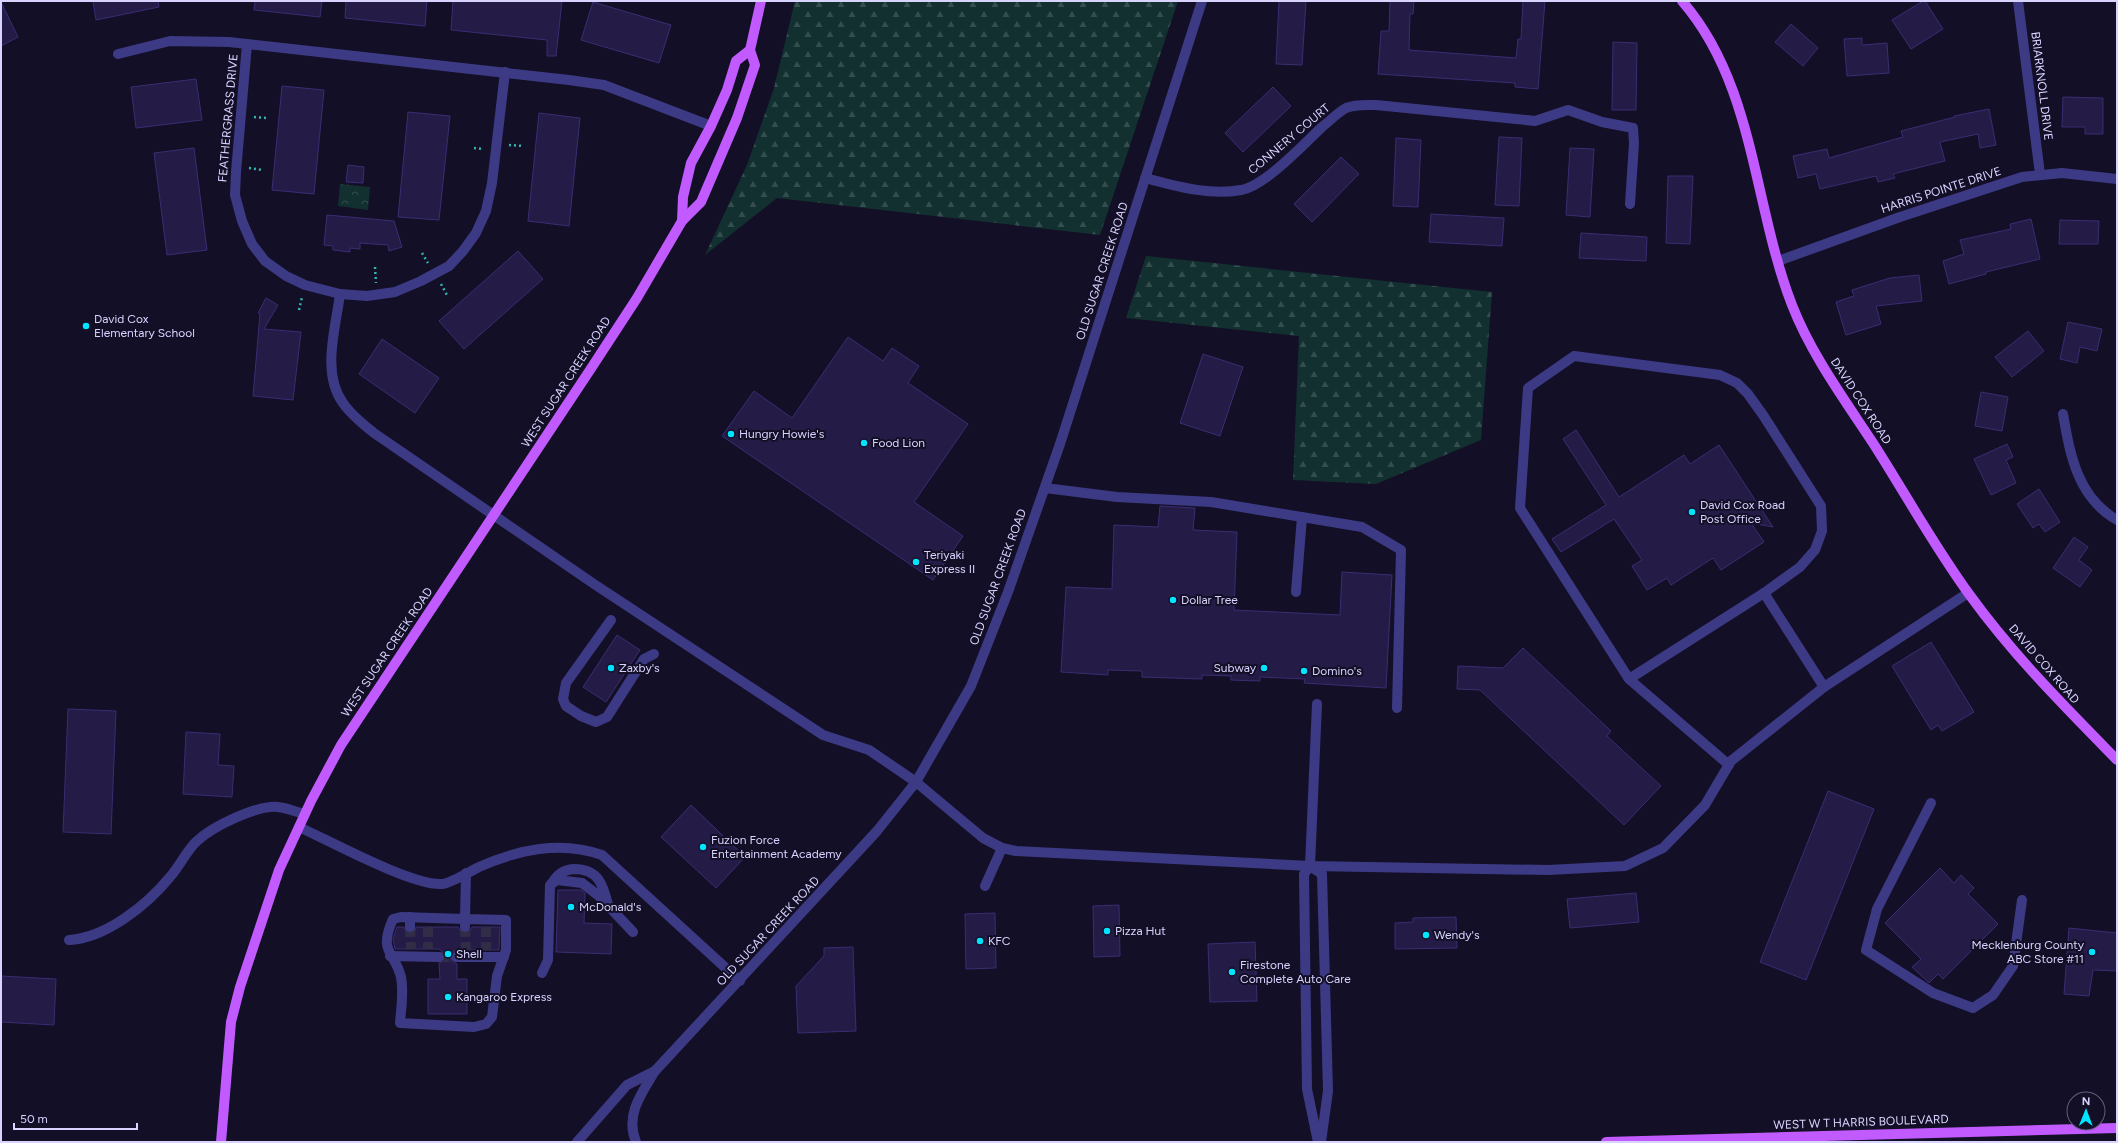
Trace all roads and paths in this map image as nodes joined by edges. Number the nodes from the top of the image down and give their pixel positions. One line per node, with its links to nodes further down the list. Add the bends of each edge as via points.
1 (761, 1): 6 (main road, WEST SUGAR CREEK ROAD)
2 (1202, 1): 11 (street, OLD SUGAR CREEK ROAD)
3 (1682, 1): 15 (main road, DAVID COX ROAD, via 1718,54 1736,100)
4 (2018, 1): 10 (street, BRIARKNOLL DRIVE)
5 (247, 44): 7 (street, FEATHERGRASS DRIVE, via 170,41); 8 (street, FEATHERGRASS DRIVE); 16 (street, FEATHERGRASS DRIVE, via 235,195 242,221 252,244 265,261 305,286)
6 (750, 50): 9 (main road, WEST SUGAR CREEK ROAD, via 736,61 727,90); 14 (main road, WEST SUGAR CREEK ROAD, via 755,65 736,118 701,202)
7 (118, 54)
8 (505, 72): 9 (street, FEATHERGRASS DRIVE, via 604,85); 16 (street, FEATHERGRASS DRIVE, via 492,183 486,210 476,232 463,251 449,266 395,292 367,296)
9 (711, 126): 14 (main road, WEST SUGAR CREEK ROAD, via 691,163)
10 (2040, 174): 12 (street, HARRIS POINTE DRIVE, via 2088,174); 15 (street, HARRIS POINTE DRIVE, via 2022,177)
11 (1145, 178): 13 (street, CONNERY COURT, via 1198,190 1242,190 1257,183 1278,167 1334,116 1346,108 1358,105 1535,121 1568,110 1602,122 1633,128); 18 (street, OLD SUGAR CREEK ROAD)
12 (2117, 179)
13 (1630, 204)
14 (682, 220): 19 (main road, WEST SUGAR CREEK ROAD, via 618,328)
15 (1778, 261): 24 (main road, DAVID COX ROAD, via 1792,304 1818,358)
16 (340, 294): 19 (street, via 332,371 334,386 342,402 374,433)
17 (2063, 414): 21 (street, via 2070,454 2077,474 2096,502)
18 (1045, 488): 20 (street, via 1118,497 1211,502); 33 (street, OLD SUGAR CREEK ROAD, via 971,686)
19 (494, 515): 33 (street, via 823,735 868,750); 35 (main road, WEST SUGAR CREEK ROAD, via 341,744)
20 (1302, 517): 22 (street); 30 (street, via 1362,527 1401,550)
21 (2117, 520)
22 (1296, 592)
23 (1764, 593): 27 (street); 27 (street, via 1800,567 1815,550 1822,531 1821,506 1748,394 1736,383 1720,375 1574,356 1528,388 1520,508); 28 (street)
24 (1968, 593): 28 (street); 31 (main road, DAVID COX ROAD, via 2064,708)
25 (611, 620): 26 (street, via 566,683 563,699 566,706 596,722 607,717 644,659)
26 (654, 654)
27 (1629, 679): 32 (street)
28 (1824, 687): 32 (street)
29 (1317, 704): 38 (street)
30 (1397, 708)
31 (2117, 760)
32 (1729, 765): 38 (street, via 1705,805 1663,848 1625,866 1548,870)
33 (916, 782): 37 (street, via 983,838); 52 (street, OLD SUGAR CREEK ROAD, via 877,831)
34 (1931, 803): 42 (street, via 1877,909 1866,950 1933,993 1973,1008 1993,995 2013,966)
35 (305, 814): 36 (main road, WEST SUGAR CREEK ROAD); 46 (street, via 278,807 267,808 243,815 215,829 197,841 148,902 98,935)
36 (299, 827): 39 (street, via 412,879 443,884); 55 (main road, WEST SUGAR CREEK ROAD, via 269,897 231,1022)
37 (1002, 848): 38 (street, via 1016,851); 41 (street)
38 (1310, 866): 58 (street, via 1304,874 1307,1089); 58 (street, via 1322,874 1328,1091)
39 (466, 873): 44 (street); 52 (street, via 500,858 539,848 585,849 602,855)
40 (552, 884): 43 (street, via 557,880 582,883); 43 (street, via 558,874 569,870 586,869 595,875 605,890); 51 (street, via 548,896 548,960)
41 (985, 886)
42 (2022, 900)
43 (609, 907): 45 (street)
44 (465, 923): 48 (street, via 410,922 401,917 393,920 388,932 387,948); 50 (street, via 506,920)
45 (633, 932)
46 (69, 940)
47 (463, 955): 50 (street, via 486,954)
48 (390, 956): 49 (street, via 428,953); 50 (street, via 400,976 400,1023 474,1027 486,1024 492,1017 496,976)
49 (439, 957)
50 (504, 957)
51 (542, 973)
52 (740, 981): 53 (street, OLD SUGAR CREEK ROAD)
53 (655, 1072): 56 (street, OLD SUGAR CREEK ROAD, via 627,1085); 57 (street, OLD SUGAR CREEK ROAD, via 633,1112 632,1125)
54 (2117, 1128): 59 (main road, WEST W T HARRIS BOULEVARD)
55 (221, 1142)
56 (577, 1142)
57 (636, 1142)
58 (1320, 1142)
59 (1606, 1142)

